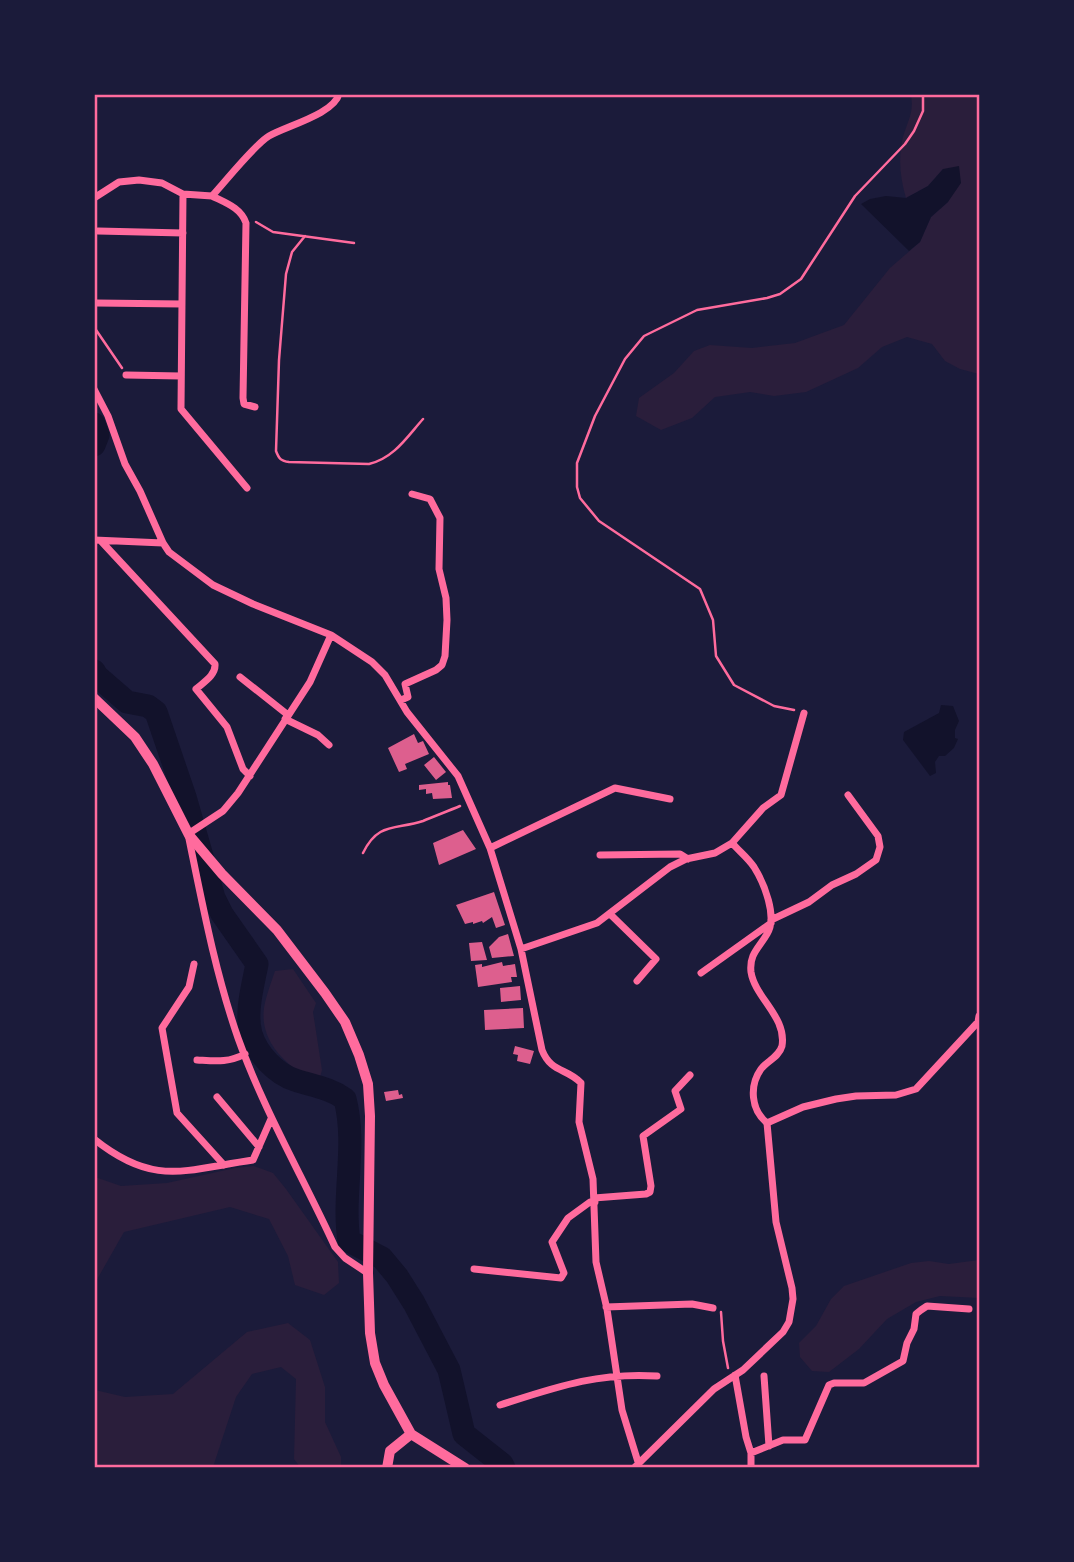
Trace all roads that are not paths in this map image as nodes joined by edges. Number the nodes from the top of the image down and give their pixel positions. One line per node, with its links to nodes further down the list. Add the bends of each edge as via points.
1 (339, 94): 3 (street, via 324,111 266,137)
2 (183, 194): 3 (street); 4 (street, via 162,183 139,180 119,182); 6 (street)
3 (212, 196): 12 (street, via 233,206 245,219 243,398 244,404)
4 (94, 198)
5 (98, 231): 6 (street)
6 (183, 233): 8 (street)
7 (96, 303): 8 (street)
8 (182, 304): 10 (street)
9 (127, 375): 10 (street)
10 (181, 376): 13 (street, via 181,408)
11 (94, 389): 16 (street)
12 (255, 407)
13 (247, 488)
14 (412, 494): 20 (street, via 430,499 440,518 439,562 447,620 442,665 405,684 408,697)
15 (98, 540): 16 (street); 24 (street, via 215,664 210,677 196,689 227,727)
16 (163, 543): 17 (street, via 213,585)
17 (331, 635): 20 (street, via 372,662); 22 (street, via 310,682)
18 (240, 677): 22 (street)
19 (94, 698): 27 (main road, via 141,746)
20 (401, 700): 29 (street, via 458,776)
21 (804, 713): 28 (street, via 781,795 763,808)
22 (286, 717): 23 (street); 24 (street)
23 (329, 745)
24 (250, 776): 27 (street, via 223,811)
25 (848, 795): 33 (street, via 878,836 876,859)
26 (670, 799): 29 (street, via 615,788)
27 (188, 835): 39 (street); 50 (main road, via 277,930 345,1022 368,1084)
28 (733, 843): 31 (street); 33 (street, via 760,880)
29 (490, 848): 34 (street)
30 (600, 855): 31 (street, via 680,854)
31 (688, 859): 32 (street, via 650,880)
32 (610, 914): 34 (street, via 597,923); 37 (street, via 656,959)
33 (771, 922): 36 (street); 44 (street, via 751,958 753,981 773,1011 782,1047 761,1068 754,1088 756,1112)
34 (521, 949): 48 (street, via 542,1050 554,1068 581,1083 579,1122)
35 (194, 964): 47 (street, via 189,987 162,1028 177,1114)
36 (701, 973)
37 (636, 981)
38 (979, 1016): 44 (street, via 916,1089 896,1096 836,1098)
39 (244, 1054): 40 (street, via 223,1062); 43 (street)
40 (197, 1060)
41 (690, 1074): 48 (street, via 676,1091 681,1109 643,1136 650,1192)
42 (217, 1097): 46 (street)
43 (271, 1119): 46 (street); 50 (street, via 335,1247)
44 (767, 1123): 57 (street, via 772,1193 792,1287 792,1312 783,1332)
45 (94, 1139): 47 (street, via 126,1162 150,1171)
46 (259, 1147): 47 (street, via 253,1160)
47 (224, 1165)
48 (594, 1200): 49 (street, via 568,1218 552,1242 564,1273 561,1278); 51 (street, via 594,1245)
49 (474, 1269)
50 (368, 1273): 59 (main road, via 375,1363)
51 (606, 1307): 52 (street, via 692,1304); 54 (street)
52 (713, 1308)
53 (969, 1309): 60 (street, via 927,1306 921,1310 903,1361 864,1383 829,1385 805,1440 783,1440)
54 (615, 1375): 55 (street); 58 (street); 62 (street)
55 (657, 1376)
56 (764, 1376): 60 (street)
57 (733, 1377): 61 (street); 62 (street, via 714,1389)
58 (500, 1405)
59 (411, 1434): 63 (main road, via 390,1451); 64 (main road)
60 (769, 1446): 61 (street)
61 (751, 1453): 65 (street)
62 (636, 1465)
63 (387, 1468)
64 (466, 1468)
65 (751, 1468)

